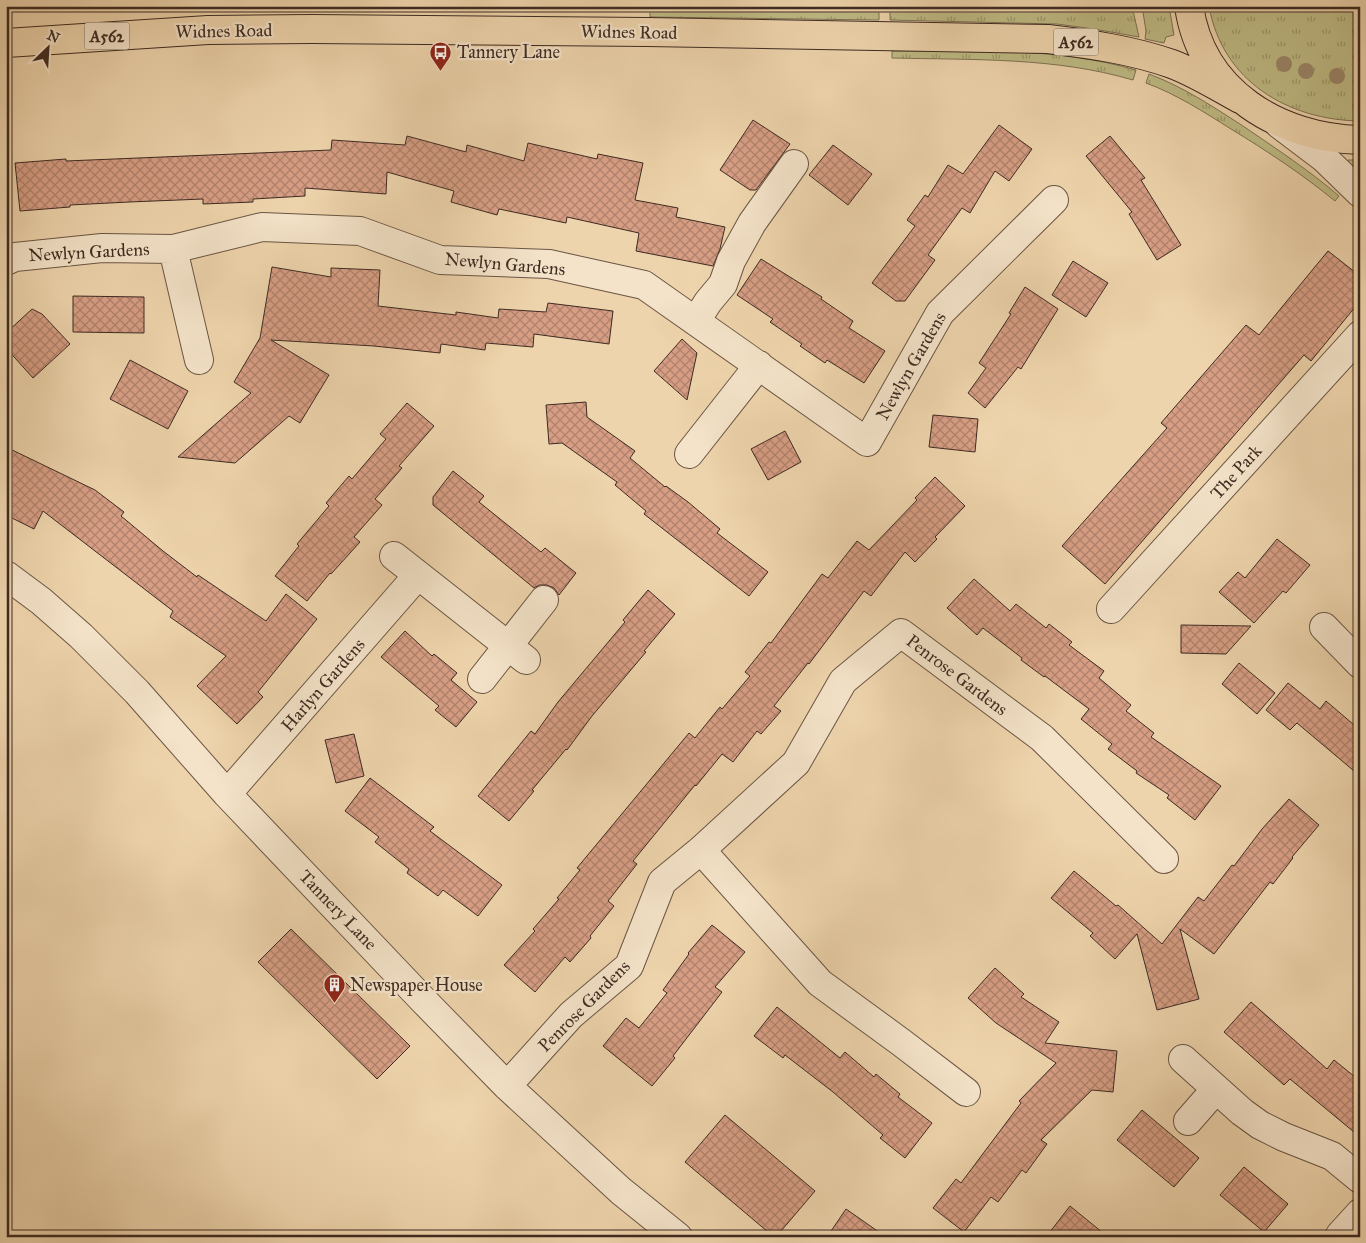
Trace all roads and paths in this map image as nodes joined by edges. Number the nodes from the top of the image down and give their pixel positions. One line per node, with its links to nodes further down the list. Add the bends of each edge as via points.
1 (1189, 6): 3 (main road, A562, via 1200,48 1216,74)
2 (6, 43): 3 (main road, Widnes Road / A562, via 208,30 302,29 1048,39 1096,44 1173,64)
3 (1240, 99): 4 (main road, A562)
4 (1277, 122): 5 (main road, A562, via 1315,135); 7 (street, via 1324,158)
5 (1360, 140)
6 (794, 164): 11 (street, via 752,223 730,262 723,284)
7 (1360, 193)
8 (1054, 200): 14 (street, Newlyn Gardens, via 940,313 868,442)
9 (173, 249): 10 (street, Newlyn Gardens, via 102,248 15,256); 11 (street, Newlyn Gardens, via 262,227 360,231 440,260 549,264 644,285); 13 (street, Newlyn Gardens)
10 (6, 261)
11 (696, 321): 14 (street, Newlyn Gardens)
12 (1360, 335): 20 (street, The Park)
13 (199, 360)
14 (759, 365): 15 (street)
15 (689, 454)
16 (394, 556): 18 (street)
17 (6, 575): 25 (street, Tannery Lane, via 81,636 137,692)
18 (418, 575): 22 (street); 25 (street, Harlyn Gardens)
19 (544, 600): 22 (street)
20 (1111, 609)
21 (1324, 627): 23 (street)
22 (517, 653): 24 (street)
23 (1360, 664)
24 (482, 679)
25 (227, 794): 29 (street, Tannery Lane)
26 (702, 850): 27 (street, Penrose Gardens, via 796,764 843,682 901,633 1042,738); 29 (street, Penrose Gardens, via 662,882 629,966 571,1015); 31 (street, via 820,983)
27 (1164, 859)
28 (1183, 1058): 30 (street)
29 (508, 1086): 36 (street, Tannery Lane, via 621,1191)
30 (1216, 1089): 32 (street); 33 (street, via 1260,1125 1332,1156)
31 (966, 1092)
32 (1188, 1121)
33 (1360, 1179)
34 (1360, 1214): 35 (street)
35 (1340, 1235)
36 (678, 1237)

